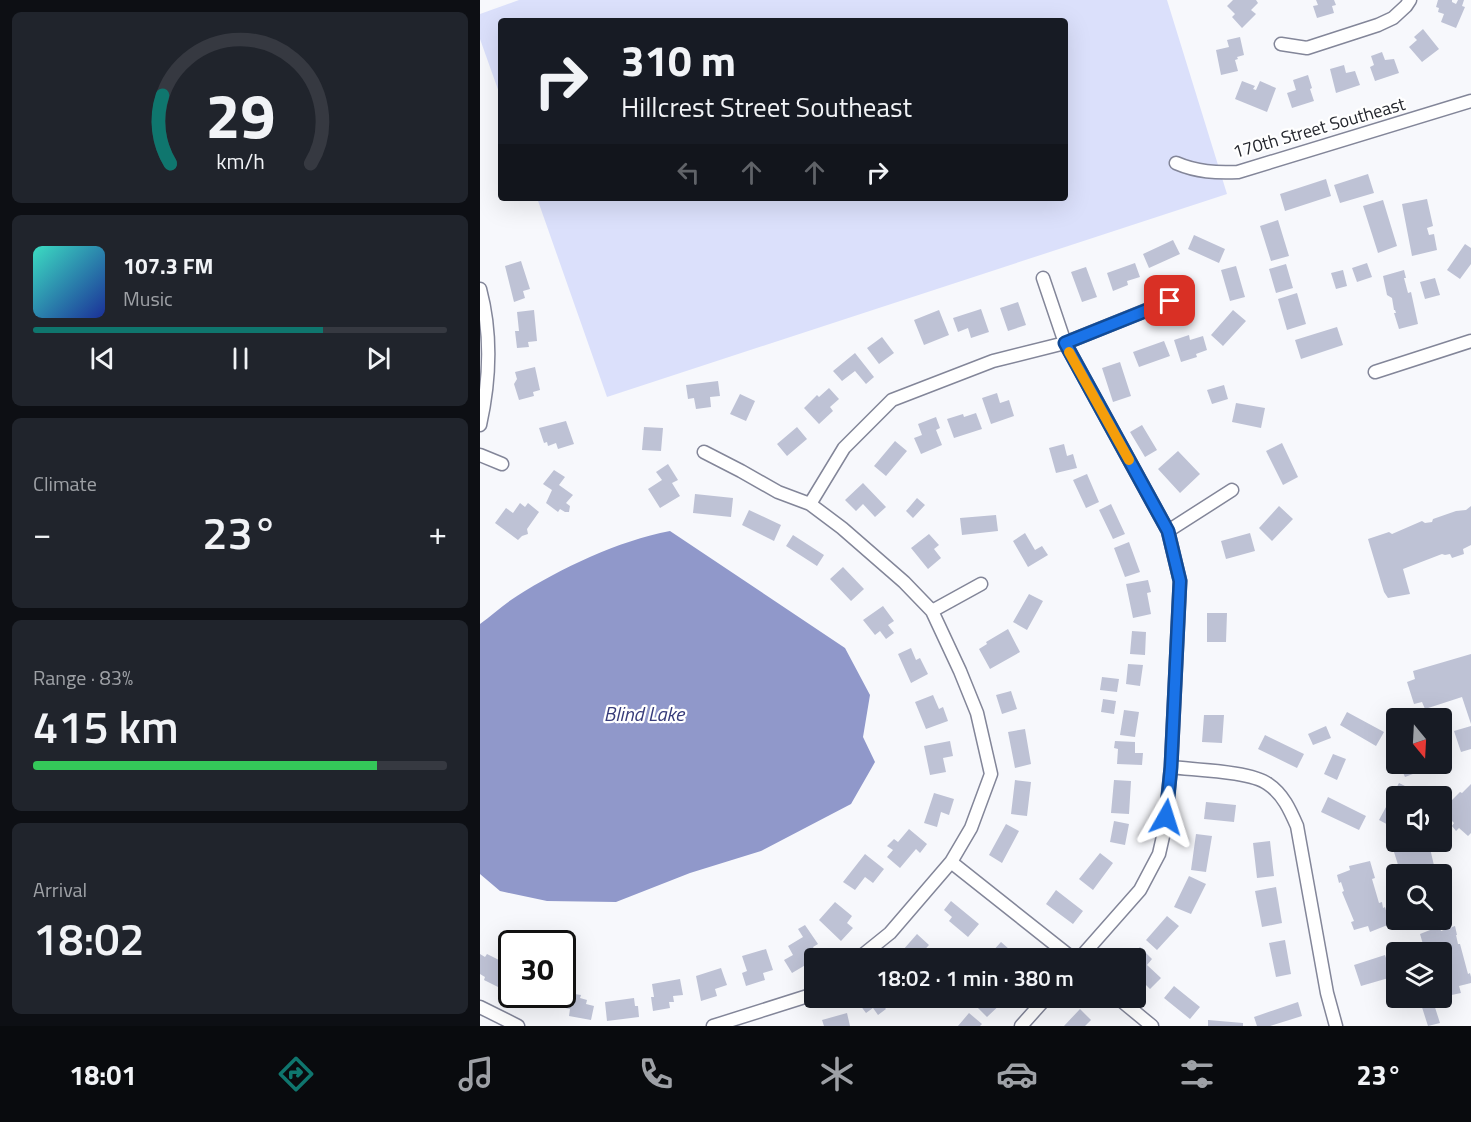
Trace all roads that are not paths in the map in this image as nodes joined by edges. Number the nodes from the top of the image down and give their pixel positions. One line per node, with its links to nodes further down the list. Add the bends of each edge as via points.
1 (1410, 0): 2 (street, via 1393,18 1378,25 1307,48)
2 (1281, 44)
3 (1471, 101): 4 (street, 170th Street Southeast, via 1238,172 1212,173)
4 (1176, 163)
5 (1043, 278): 9 (street)
6 (480, 289): 11 (street, via 489,358)
7 (1184, 295): 9 (street)
8 (1471, 341): 10 (street)
9 (1065, 343): 16 (street, via 993,361 892,400 843,448); 17 (street)
10 (1375, 372)
11 (480, 425)
12 (704, 452): 16 (street, via 778,492)
13 (480, 455): 14 (street)
14 (502, 464)
15 (1232, 490): 17 (street)
16 (810, 504): 19 (street, via 904,582)
17 (1168, 531): 20 (street, via 1180,581)
18 (981, 584): 19 (street)
19 (932, 611): 21 (street, via 977,713 991,774 971,828)
20 (1171, 767): 24 (street, via 1159,854 1140,890); 33 (street, via 1248,776 1266,782 1287,804 1297,826)
21 (951, 862): 22 (street, via 890,933); 23 (street)
22 (871, 948)
23 (1059, 948)
24 (1089, 948)
25 (804, 997): 30 (street)
26 (480, 1007): 29 (street)
27 (1037, 1008): 31 (street)
28 (1130, 1008): 32 (street)
29 (518, 1026)
30 (713, 1026)
31 (1021, 1026)
32 (1152, 1026)
33 (1336, 1026)

